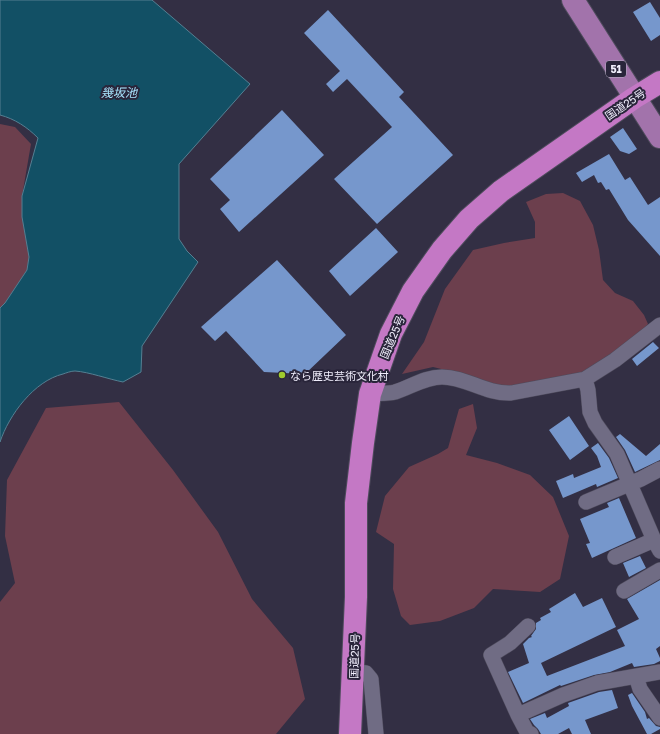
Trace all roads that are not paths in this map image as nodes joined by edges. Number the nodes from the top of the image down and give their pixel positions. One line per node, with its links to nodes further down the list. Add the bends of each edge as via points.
1 (574, 0): 3 (main road, 51)
2 (660, 82): 3 (highway, 国道25号)
3 (634, 98): 4 (main road, 51); 7 (highway, 国道25号, via 501,191 469,219 442,250 413,291 391,334)
4 (660, 137)
5 (660, 325): 6 (street, via 615,360)
6 (585, 379): 7 (street, via 501,394 456,379 441,377 421,381 395,392); 9 (street, via 594,423 617,454)
7 (370, 394): 16 (highway, 国道25号, via 356,503)
8 (660, 469): 9 (street)
9 (630, 483): 10 (street); 11 (street)
10 (586, 502)
11 (657, 545): 12 (street)
12 (615, 557)
13 (660, 570): 14 (street)
14 (624, 591)
15 (528, 626): 19 (street, via 510,643 491,655)
16 (353, 671): 22 (highway, 国道25号); 23 (street, via 366,673 371,679)
17 (660, 672): 18 (street)
18 (636, 676): 19 (street, via 597,683); 20 (street, via 640,689)
19 (518, 715): 21 (street)
20 (660, 718)
21 (527, 733)
22 (350, 734)
23 (376, 734)

